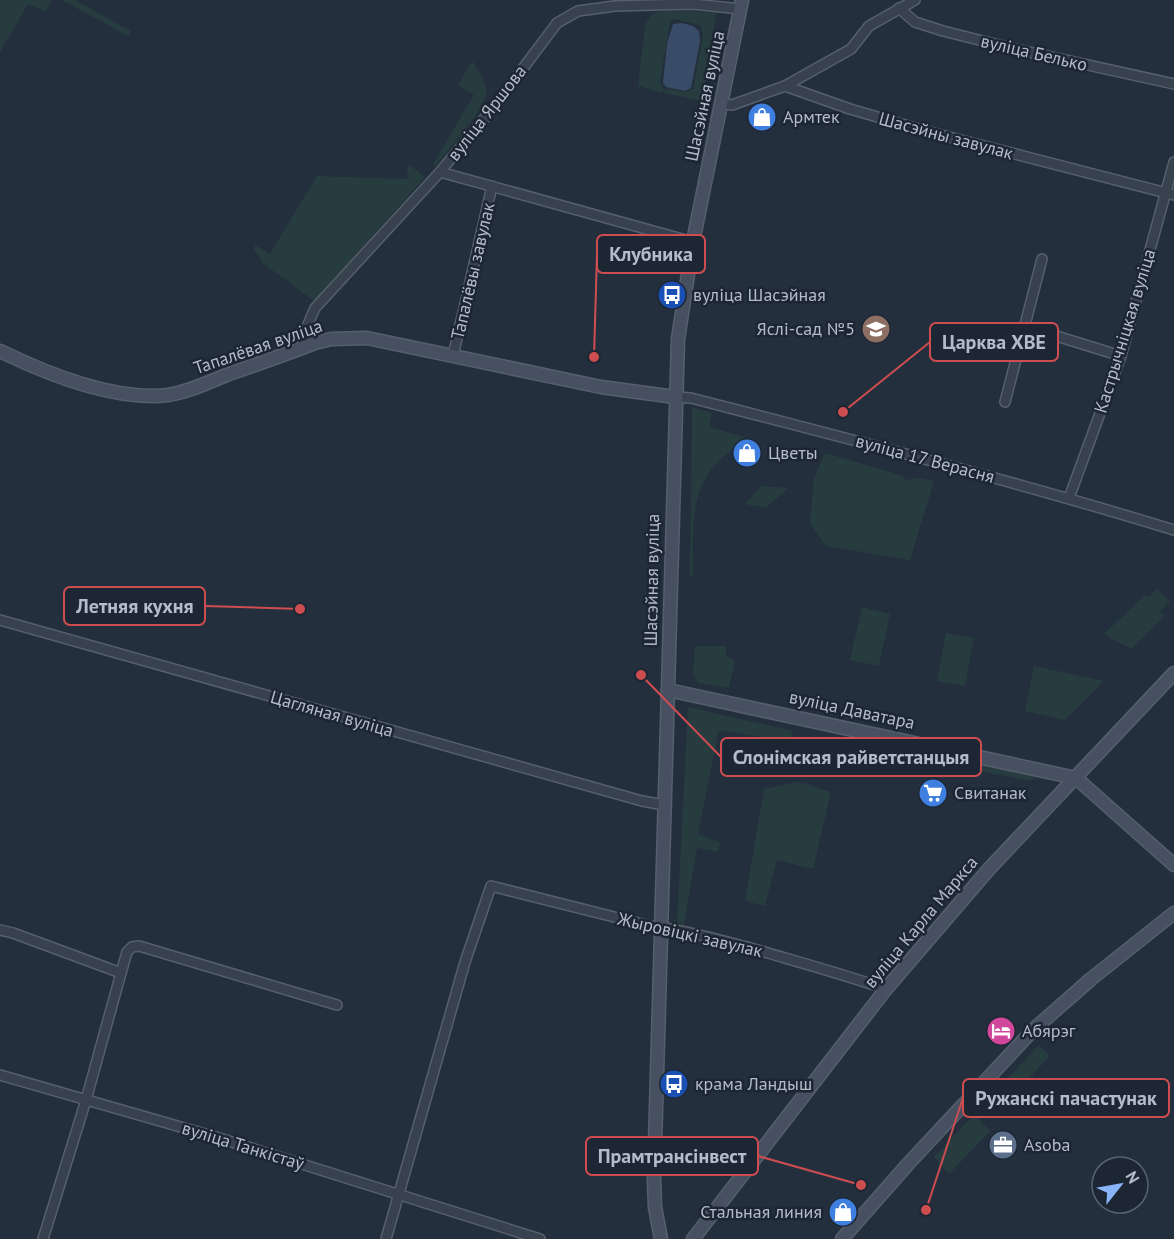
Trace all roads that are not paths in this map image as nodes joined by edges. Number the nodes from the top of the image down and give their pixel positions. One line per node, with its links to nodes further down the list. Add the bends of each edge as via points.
1 (915, 0): 3 (street)
2 (741, 4): 6 (main road, Шасэйная вуліца); 8 (street, вуліца Яршова, via 615,6 566,16)
3 (899, 8): 4 (street, вуліца Белько, via 915,22 943,31); 5 (street, via 869,26 851,49)
4 (1174, 84)
5 (784, 86): 6 (street, via 732,105); 10 (street, Шасэйны завулак, via 922,130)
6 (721, 104): 11 (main road, Шасэйная вуліца)
7 (1174, 162): 10 (street, Кастрычніцкая вуліца)
8 (440, 172): 9 (street); 14 (street, вуліца Яршова, via 315,308 303,336)
9 (492, 186): 11 (street); 16 (street, Тапалёвы завулак)
10 (1170, 194): 17 (street, Кастрычніцкая вуліца)
11 (693, 242): 18 (main road, Шасэйная вуліца, via 682,305)
12 (1042, 259): 13 (street)
13 (1024, 326): 17 (street); 19 (street)
14 (304, 347): 15 (main road, Тапалёвая вуліца, via 169,395 122,392 72,380); 16 (main road, Тапалёвая вуліца, via 331,339 368,338)
15 (0, 351)
16 (453, 356): 18 (main road, Тапалёвая вуліца, via 601,387)
17 (1121, 356): 20 (street, Кастрычніцкая вуліца)
18 (675, 397): 20 (street, вуліца 17 Верасня, via 691,398); 24 (main road, Шасэйная вуліца)
19 (1005, 402)
20 (1069, 498): 21 (street, вуліца 17 Верасня)
21 (1174, 530)
22 (0, 620): 26 (street, Цагляная вуліца)
23 (1174, 673): 25 (main road, вуліца Карла Маркса)
24 (668, 690): 25 (main road, вуліца Даватара); 26 (main road, Шасэйная вуліца)
25 (1076, 778): 27 (main road, вуліца Даватара); 32 (main road, вуліца Карла Маркса, via 989,869)
26 (664, 805): 29 (main road, Шасэйная вуліца)
27 (1174, 865)
28 (1174, 913): 46 (main road, via 1033,1030)
29 (661, 927): 32 (street, Жыровіцкі завулак, via 832,970); 38 (street, Жыровіцкі завулак, via 491,886 465,962); 43 (main road, Шасэйная вуліца, via 654,1179 654,1207)
30 (0, 930): 31 (street)
31 (121, 973): 33 (street, via 127,952 138,946); 37 (street)
32 (886, 989): 39 (main road, вуліца Карла Маркса)
33 (337, 1005)
34 (0, 1068): 36 (street, вуліца Танкістаў)
35 (0, 1075): 36 (street, вуліца Танкістаў)
36 (12, 1078): 37 (street, вуліца Танкістаў)
37 (86, 1100): 38 (street, вуліца Танкістаў, via 219,1137); 40 (street)
38 (399, 1196): 41 (street); 42 (street, вуліца Танкістаў)
39 (716, 1211): 44 (main road, вуліца Карла Маркса); 45 (main road, вуліца Карла Маркса)
40 (43, 1239)
41 (386, 1239)
42 (540, 1239)
43 (661, 1239)
44 (683, 1239)
45 (693, 1239)
46 (842, 1239)

